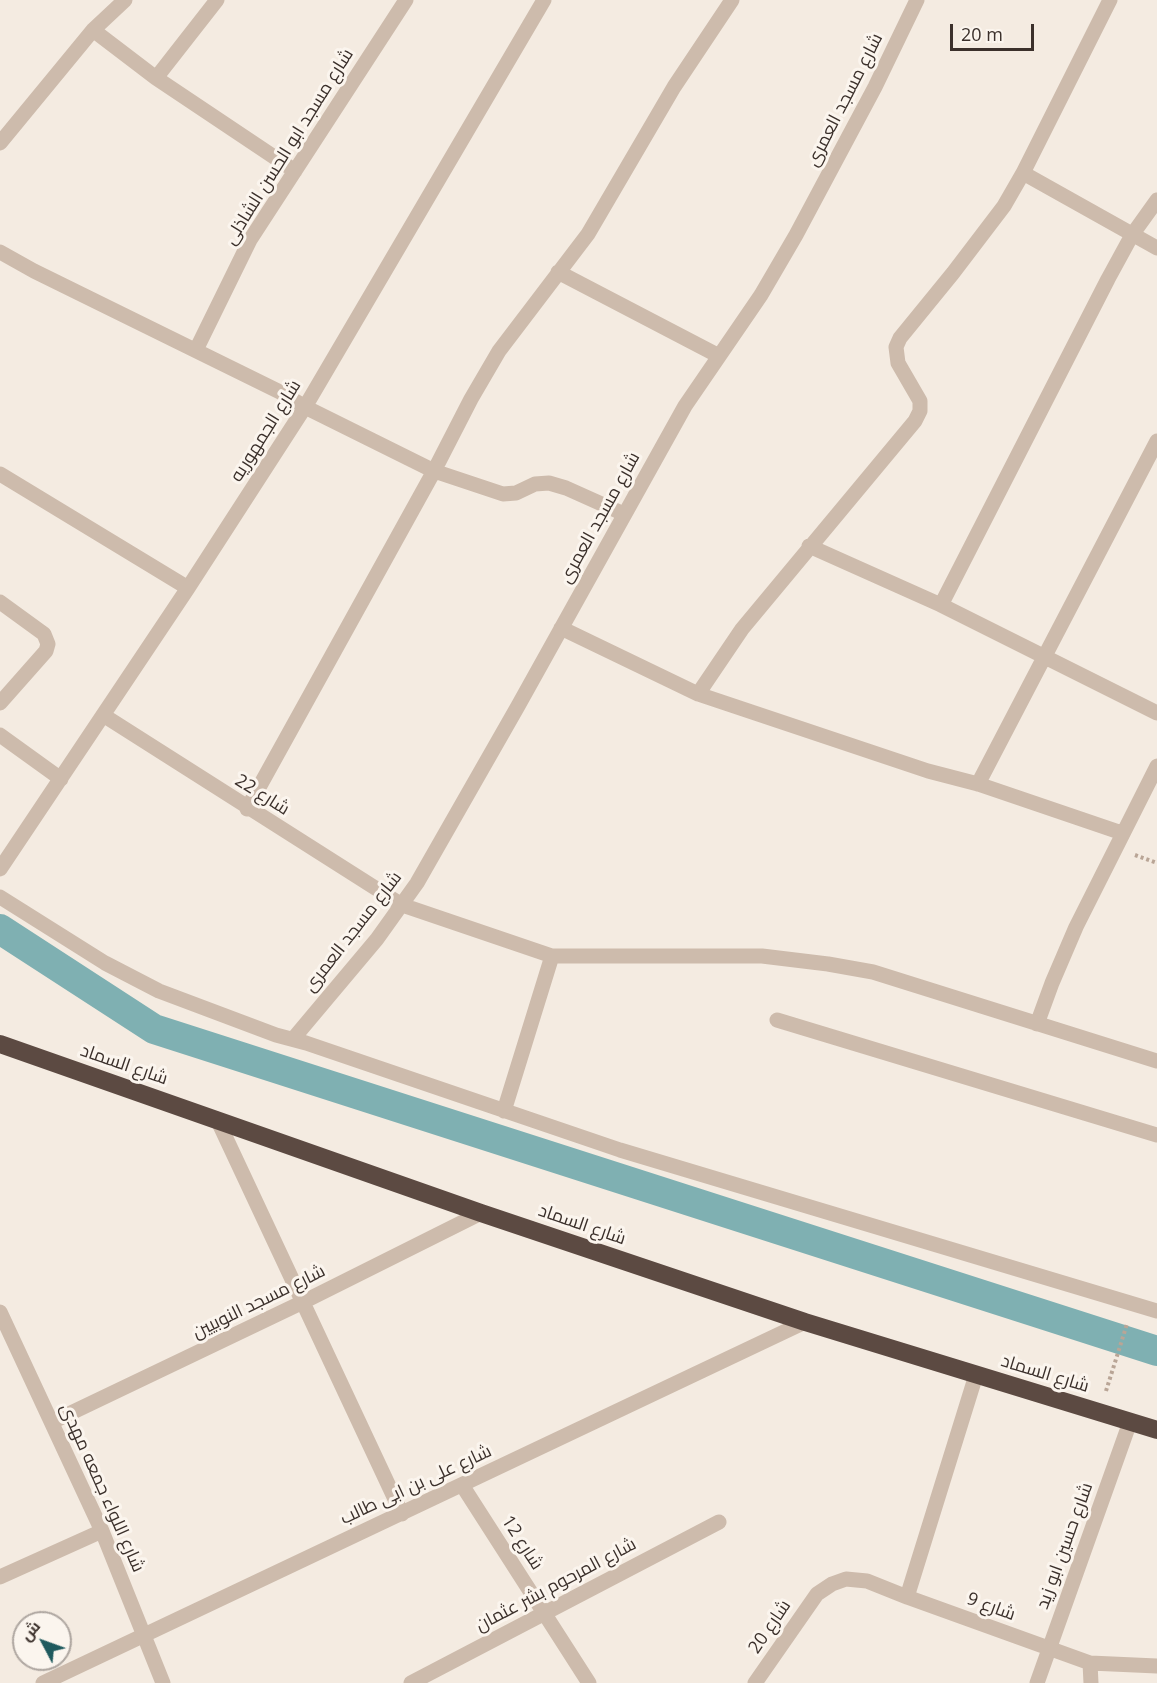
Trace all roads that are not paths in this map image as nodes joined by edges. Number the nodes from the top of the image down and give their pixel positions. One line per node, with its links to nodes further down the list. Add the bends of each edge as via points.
1 (125, 0): 8 (street)
2 (217, 0): 9 (street)
3 (406, 0): 11 (street, شارع مسجد ابو الحسن الشاذلى)
4 (544, 0): 20 (street, شارع الجمهوريه)
5 (732, 0): 17 (street, via 674,87 588,234)
6 (917, 0): 19 (street, شارع مسجد العمرى, via 796,235)
7 (1110, 0): 12 (street)
8 (93, 30): 9 (street); 10 (street)
9 (156, 78): 11 (street)
10 (0, 143)
11 (295, 171): 18 (street, شارع مسجد ابو الحسن الشاذلى, via 250,240)
12 (1023, 173): 14 (street); 25 (street, via 1004,206 896,347 898,363 920,401 915,421)
13 (1157, 200): 14 (street)
14 (1132, 235): 15 (street); 28 (street)
15 (1157, 248)
16 (0, 252): 18 (street)
17 (558, 272): 19 (street); 22 (street, via 499,351)
18 (196, 350): 20 (street)
19 (719, 356): 24 (street, شارع مسجد العمرى, via 685,406)
20 (305, 407): 22 (street); 26 (street, شارع الجمهوريه)
21 (1157, 441): 30 (street)
22 (434, 471): 24 (street, via 503,494 549,483); 39 (street)
23 (0, 474): 26 (street)
24 (624, 514): 29 (street, شارع مسجد العمرى)
25 (809, 546): 28 (street); 31 (street, via 742,629)
26 (188, 588): 34 (street, شارع الجمهوريه)
27 (0, 602): 32 (street, via 44,634 48,644)
28 (941, 605): 30 (street)
29 (561, 628): 31 (street); 43 (street, شارع مسجد العمرى)
30 (1044, 655): 33 (street); 38 (street)
31 (698, 694): 38 (street)
32 (0, 703)
33 (1157, 713)
34 (103, 716): 37 (street, شارع الجمهوريه); 39 (street, شارع 22)
35 (0, 735): 37 (street)
36 (1157, 766): 40 (street)
37 (61, 779): 41 (street, شارع الجمهوريه)
38 (978, 784): 40 (street)
39 (247, 809): 43 (street, شارع 22)
40 (1122, 833): 46 (street, via 1076,927)
41 (0, 869)
42 (0, 897): 47 (street, via 105,963 159,991)
43 (402, 905): 44 (street, شارع 22); 47 (street, شارع مسجد العمرى)
44 (552, 956): 46 (street, شارع 22, via 762,956 828,963 873,972); 50 (street)
45 (777, 1020): 52 (street)
46 (1037, 1024): 49 (street, شارع 22)
47 (293, 1039): 50 (street)
48 (0, 1044): 51 (highway, شارع السماد)
49 (1157, 1062)
50 (504, 1111): 55 (street)
51 (217, 1119): 53 (highway, شارع السماد); 54 (street)
52 (1157, 1135)
53 (481, 1213): 54 (street, شارع مسجد النوبيين); 57 (highway, شارع السماد)
54 (303, 1302): 59 (street, شارع مسجد النوبيين); 63 (street)
55 (1157, 1311)
56 (0, 1312): 59 (street, شارع اللواء جمعه مهدى)
57 (805, 1322): 58 (highway, شارع السماد); 62 (street, شارع على بن ابى طالب)
58 (976, 1375): 60 (highway, شارع السماد); 68 (street)
59 (52, 1422): 65 (street, شارع اللواء جمعه مهدى)
60 (1130, 1422): 61 (highway, شارع السماد); 71 (street, شارع حسين ابو زيد)
61 (1157, 1430)
62 (462, 1485): 63 (street, شارع على بن ابى طالب); 69 (street, شارع 12)
63 (402, 1514): 70 (street, شارع على بن ابى طالب)
64 (719, 1522): 69 (street, شارع المرحوم بشر عثمان)
65 (102, 1531): 66 (street); 70 (street, شارع اللواء جمعه مهدى)
66 (0, 1577)
67 (817, 1594): 68 (street, شارع 9, via 846,1579 867,1581); 78 (street, شارع 20)
68 (907, 1597): 71 (street, شارع 9)
69 (544, 1613): 76 (street, شارع المرحوم بشر عثمان); 77 (street, شارع 12)
70 (145, 1636): 74 (street, شارع على بن ابى طالب); 75 (street, شارع اللواء جمعه مهدى)
71 (1049, 1648): 72 (street, شارع 9); 79 (street, شارع حسين ابو زيد)
72 (1090, 1663): 73 (street, شارع 9); 80 (street)
73 (1157, 1666)
74 (43, 1683)
75 (163, 1683)
76 (411, 1683)
77 (589, 1683)
78 (755, 1683)
79 (1037, 1683)
80 (1091, 1683)

